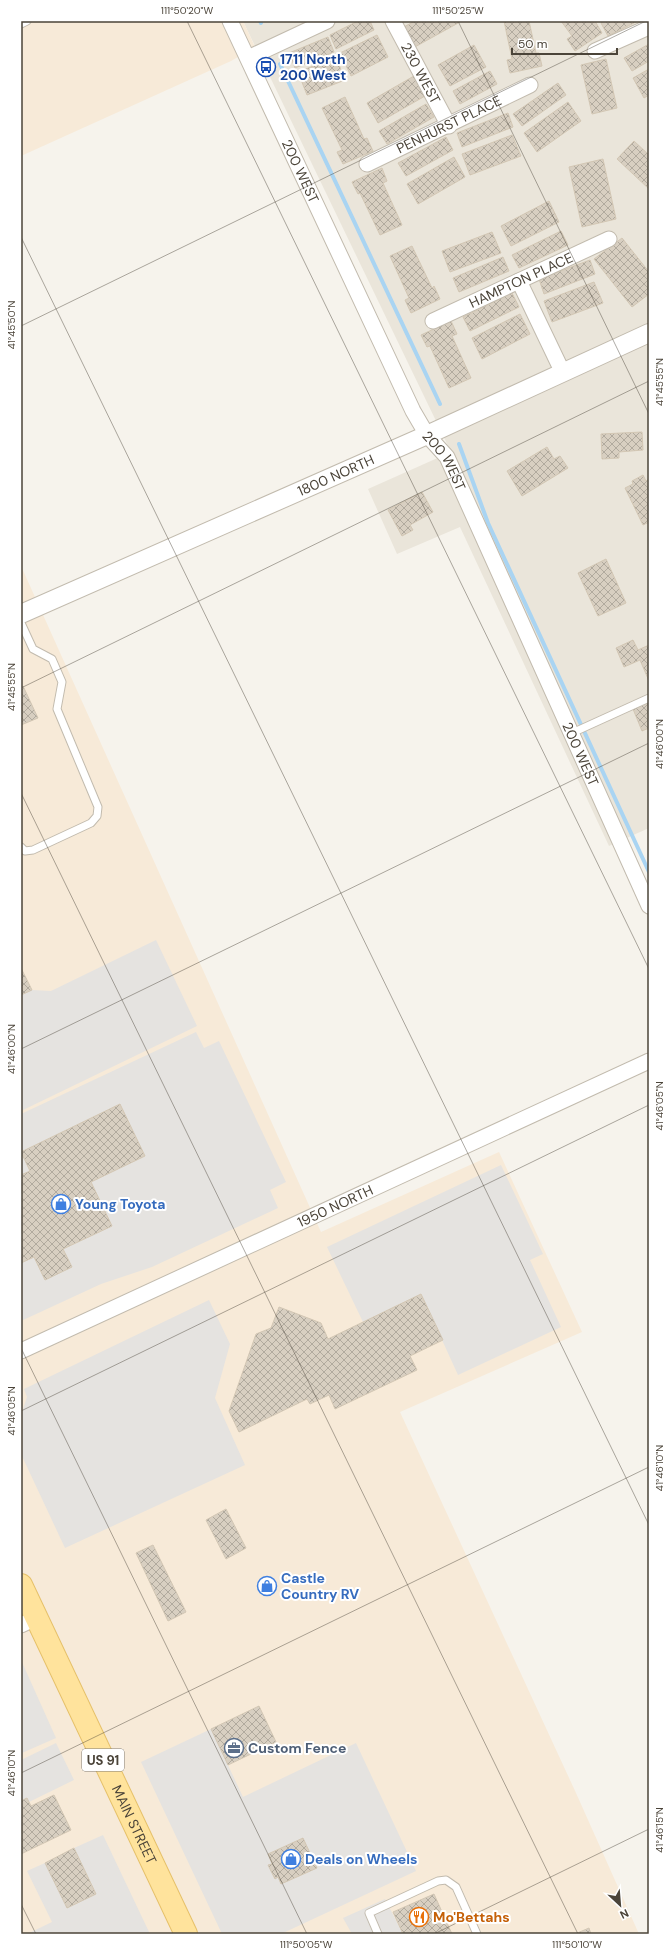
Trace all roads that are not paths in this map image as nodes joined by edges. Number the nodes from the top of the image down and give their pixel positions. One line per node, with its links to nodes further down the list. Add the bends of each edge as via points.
1 (27, 21): 5 (lane)
2 (230, 21): 8 (street, 200 WEST)
3 (327, 21): 8 (street)
4 (393, 21): 10 (street, 230 WEST)
5 (21, 24)
6 (649, 27): 7 (street)
7 (595, 51)
8 (248, 58): 17 (street, 200 WEST, via 413,411)
9 (530, 86): 10 (street, PENHURST PLACE)
10 (449, 126): 11 (street, PENHURST PLACE)
11 (367, 164)
12 (609, 239): 13 (street, HAMPTON PLACE)
13 (519, 281): 14 (street, HAMPTON PLACE); 16 (street)
14 (434, 321)
15 (649, 333): 16 (street, 1800 NORTH)
16 (563, 373): 17 (street, 1800 NORTH)
17 (427, 435): 18 (street, 1800 NORTH); 21 (street, 200 WEST, via 447,458)
18 (21, 614)
19 (21, 623): 22 (lane, via 33,649 52,659 62,682 57,710 98,807 97,816 91,823 33,850 25,851)
20 (649, 698): 21 (lane)
21 (576, 731): 23 (street, 200 WEST)
22 (21, 847)
23 (649, 906)
24 (649, 1062): 25 (street, 1950 NORTH)
25 (21, 1351)
26 (21, 1585): 27 (main road, MAIN STREET / US 91)
27 (28, 1621): 28 (main road, MAIN STREET / US 91)
28 (186, 1934)
29 (378, 1934): 30 (lane, via 369,1913 438,1881 446,1880 456,1887)
30 (477, 1934)

